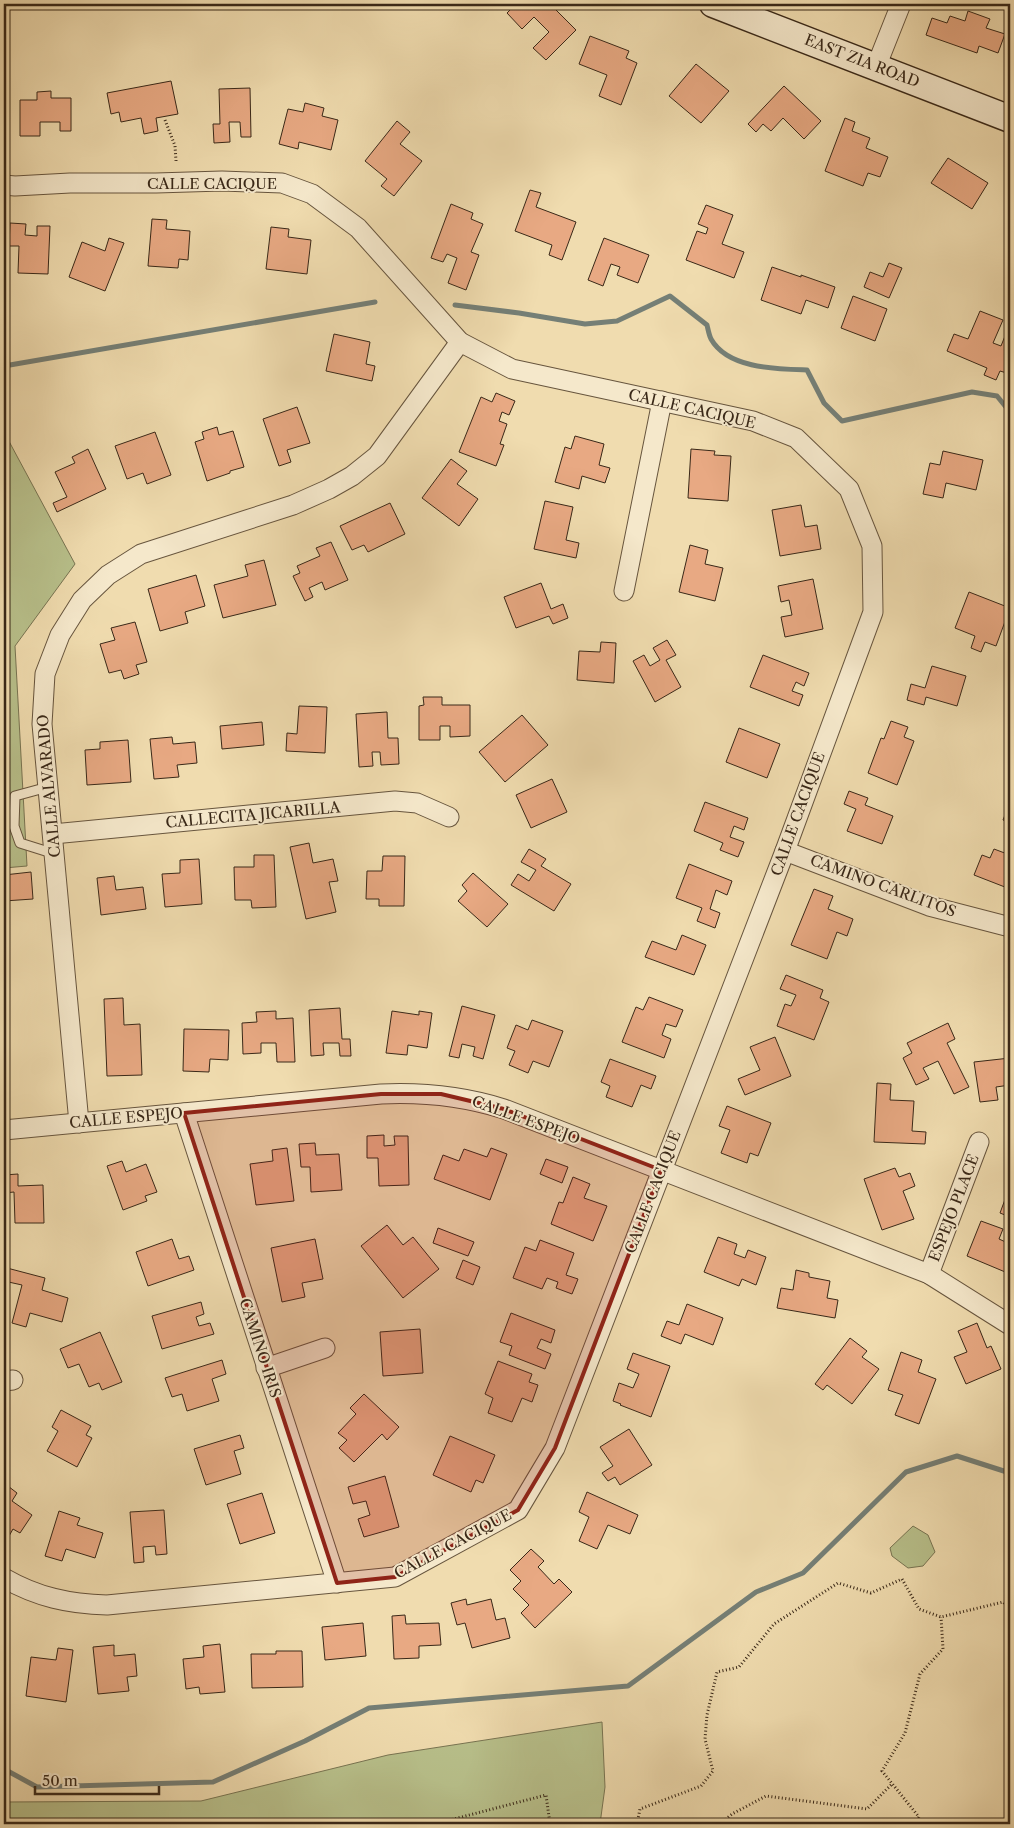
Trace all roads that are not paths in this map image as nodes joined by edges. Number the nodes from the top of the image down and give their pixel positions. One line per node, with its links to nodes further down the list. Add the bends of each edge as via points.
1 (713, 4): 3 (street, EAST ZIA ROAD)
2 (901, 4): 3 (street)
3 (876, 67): 4 (street, EAST ZIA ROAD)
4 (1010, 119)
5 (4, 185): 6 (street, CALLE CACIQUE, via 282,183 312,194 358,228)
6 (460, 342): 7 (street, CALLE CACIQUE, via 512,369); 9 (street, CALLE ALVARADO, via 377,456 352,476 294,505 141,554 108,575 82,600 60,635 45,674 42,724)
7 (662, 401): 8 (street); 12 (street, CALLE CACIQUE, via 753,421 796,438 849,489 872,546 873,612)
8 (624, 591)
9 (48, 787): 11 (street, CALLE ALVARADO); 13 (lane, via 15,796 14,826 20,843)
10 (449, 816): 11 (street, CALLECITA JICARILLA, via 417,803 395,801)
11 (53, 834): 13 (street, CALLE ALVARADO)
12 (785, 851): 14 (street, CAMINO CARLITOS, via 929,906); 19 (street, CALLE CACIQUE)
13 (55, 854): 16 (street, CALLE ALVARADO)
14 (1010, 927)
15 (184, 1113): 16 (street, CALLE ESPEJO); 19 (street, CALLE ESPEJO, via 381,1094 441,1094 504,1109); 23 (street, CAMINO IRIS)
16 (79, 1123): 17 (street, CALLE ESPEJO)
17 (4, 1130)
18 (979, 1142): 20 (street, ESPEJO PLACE)
19 (661, 1170): 20 (street, CALLE ESPEJO); 25 (street, CALLE CACIQUE, via 555,1448 518,1510 395,1577)
20 (929, 1274): 21 (street, CALLE ESPEJO)
21 (1010, 1325)
22 (325, 1348): 23 (street)
23 (266, 1368): 25 (street, CAMINO IRIS)
24 (4, 1578): 25 (street, CALLE CACIQUE, via 52,1599 107,1605)
25 (337, 1583)

